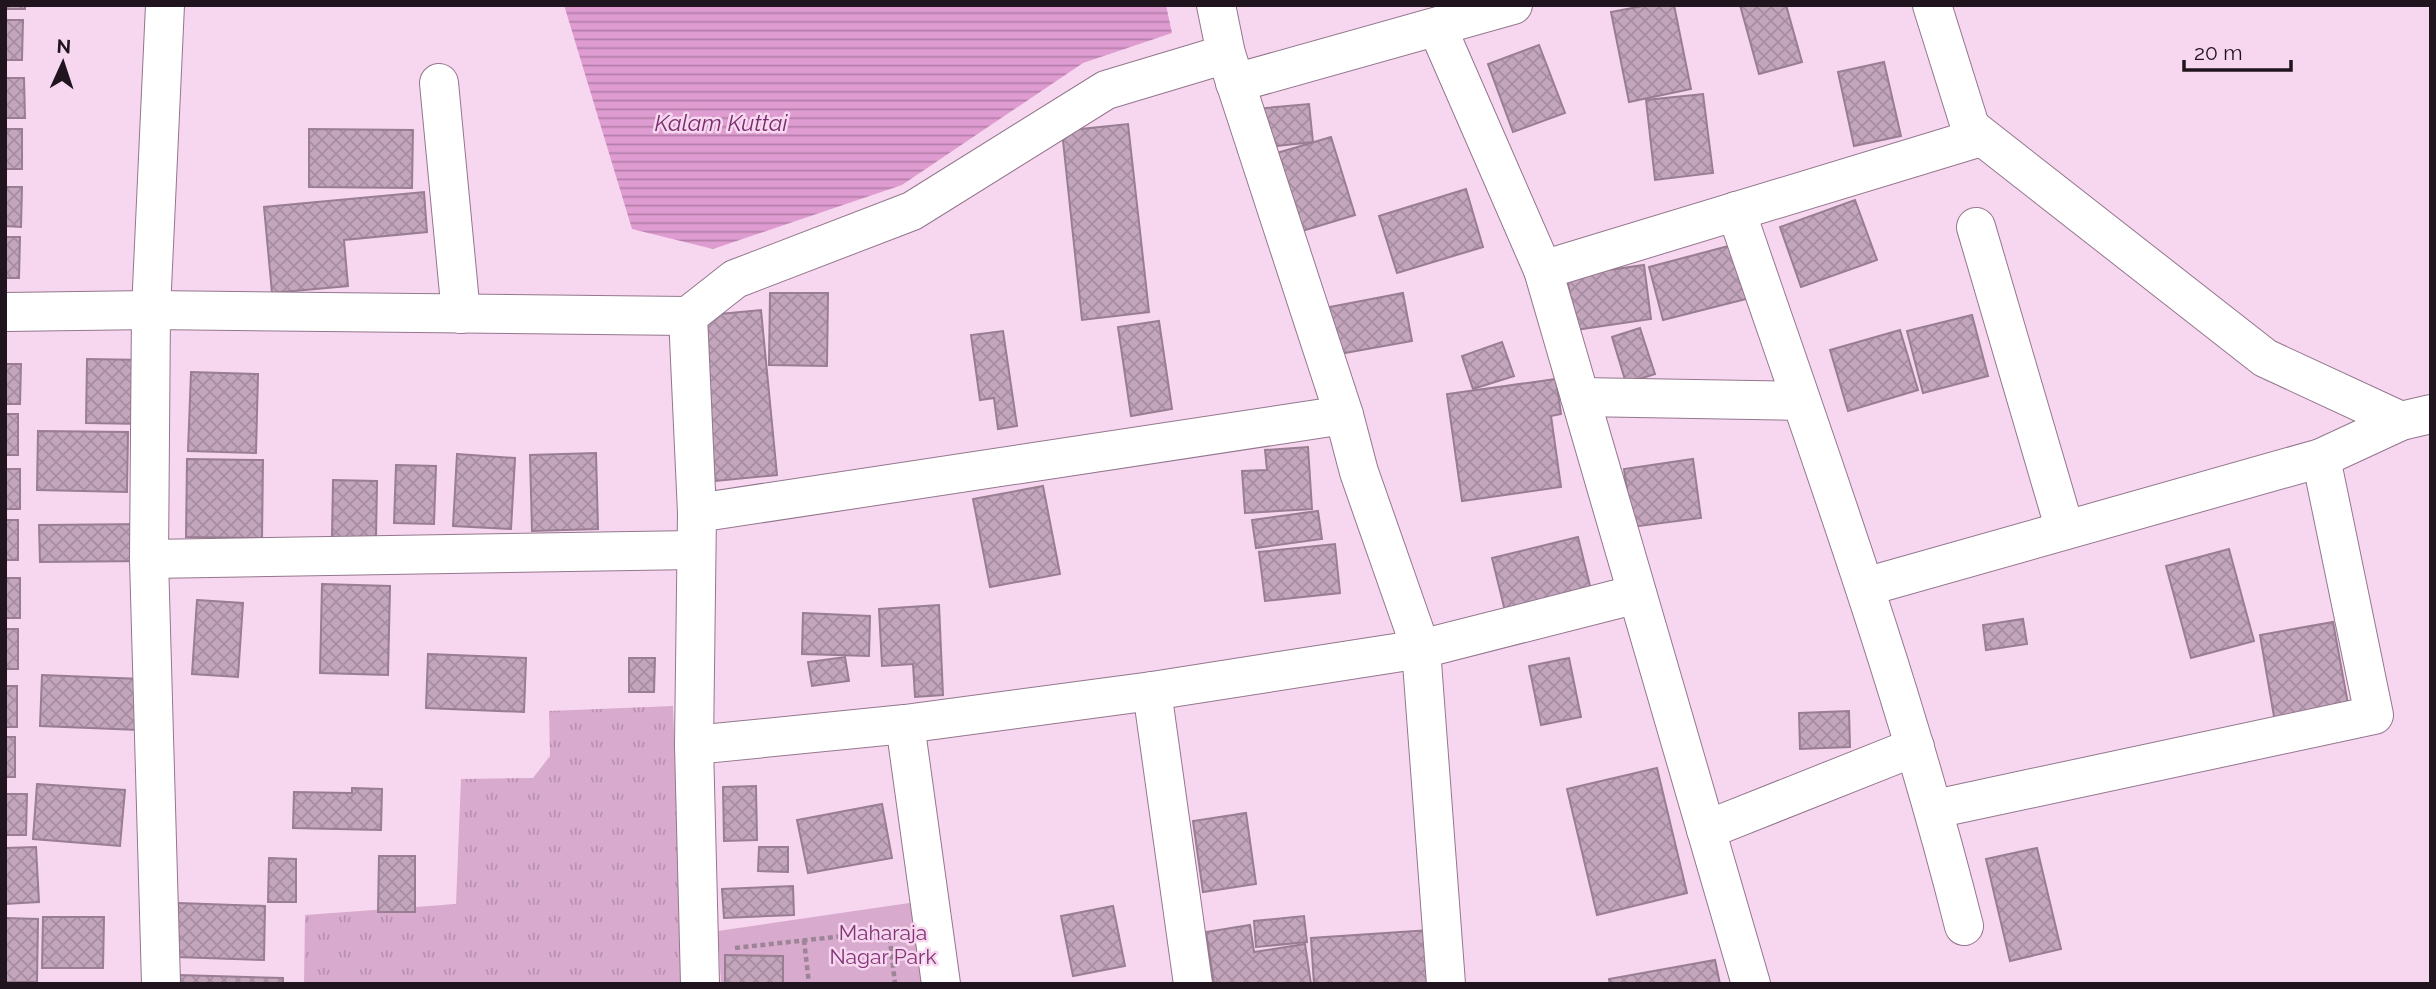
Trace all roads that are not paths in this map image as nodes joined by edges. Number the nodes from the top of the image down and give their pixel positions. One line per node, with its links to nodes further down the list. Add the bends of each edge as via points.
1 (165, 5): 12 (street)
2 (1216, 5): 6 (street)
3 (1513, 5): 5 (street)
4 (1932, 5): 8 (street)
5 (1437, 27): 6 (street); 11 (street)
6 (1231, 69): 15 (street, via 1106,90 912,212 735,279); 18 (street)
7 (439, 83): 14 (street)
8 (1970, 127): 9 (street, via 1974,139); 19 (street, via 2265,358)
9 (1736, 211): 11 (street); 17 (street)
10 (1976, 227): 21 (street)
11 (1543, 270): 16 (street)
12 (151, 310): 13 (street); 14 (street); 23 (street)
13 (5, 312)
14 (461, 314): 15 (street)
15 (688, 316): 22 (street)
16 (1580, 397): 17 (street); 25 (street)
17 (1801, 401): 24 (street)
18 (1344, 415): 22 (street); 26 (street)
19 (2416, 418): 20 (street)
20 (2321, 458): 21 (street); 31 (street, via 2374,715)
21 (2066, 530): 24 (street)
22 (695, 531): 23 (street); 29 (street)
23 (149, 559): 35 (street)
24 (1865, 587): 30 (street)
25 (1637, 594): 26 (street); 32 (street)
26 (1420, 649): 27 (street); 38 (street)
27 (1152, 691): 28 (street); 37 (street)
28 (905, 724): 29 (street); 36 (street)
29 (694, 745): 34 (street)
30 (1915, 747): 31 (street); 32 (street)
31 (1935, 809): 33 (street)
32 (1706, 830): 39 (street)
33 (1964, 926)
34 (699, 968)
35 (161, 984)
36 (941, 984)
37 (1193, 984)
38 (1446, 984)
39 (1751, 984)

